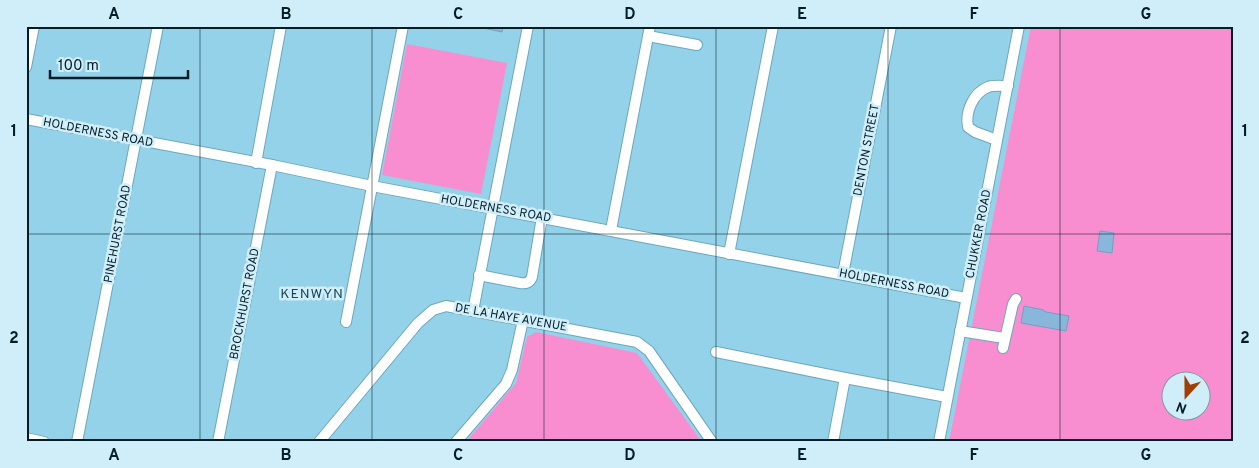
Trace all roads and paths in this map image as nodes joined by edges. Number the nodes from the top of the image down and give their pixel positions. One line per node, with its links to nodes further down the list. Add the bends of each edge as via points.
1 (34, 26): 11 (street)
2 (158, 26): 14 (street, PINEHURST ROAD)
3 (281, 26): 16 (street)
4 (403, 26): 18 (street)
5 (528, 26): 19 (street)
6 (773, 26): 22 (street)
7 (891, 26): 23 (street, DENTON STREET)
8 (1019, 26): 12 (street, CHUKKER ROAD)
9 (649, 31): 10 (street); 21 (street)
10 (697, 45)
11 (26, 67)
12 (1008, 86): 15 (street, CHUKKER ROAD); 15 (street, via 983,89 970,107 968,127)
13 (26, 119): 14 (street, HOLDERNESS ROAD)
14 (136, 140): 16 (street, HOLDERNESS ROAD); 36 (street, PINEHURST ROAD)
15 (997, 140): 25 (street, CHUKKER ROAD)
16 (256, 162): 17 (street, HOLDERNESS ROAD)
17 (272, 165): 18 (street, HOLDERNESS ROAD); 37 (street, BROCKHURST ROAD)
18 (372, 186): 19 (street, HOLDERNESS ROAD); 29 (street)
19 (492, 208): 20 (street, HOLDERNESS ROAD); 24 (street)
20 (542, 218): 21 (street, HOLDERNESS ROAD); 24 (street, via 529,282 524,284)
21 (611, 230): 22 (street, HOLDERNESS ROAD)
22 (729, 254): 23 (street, HOLDERNESS ROAD)
23 (843, 274): 25 (street, HOLDERNESS ROAD)
24 (479, 275): 27 (street)
25 (966, 298): 30 (street, CHUKKER ROAD)
26 (1016, 299): 30 (street, via 1004,343)
27 (473, 311): 28 (street, DE LA HAYE AVENUE); 38 (street, DE LA HAYE AVENUE, via 446,306 433,310)
28 (523, 320): 39 (street, via 506,384); 40 (street, DE LA HAYE AVENUE, via 641,344)
29 (346, 322)
30 (960, 331): 33 (street, CHUKKER ROAD)
31 (716, 352): 32 (street)
32 (845, 378): 33 (street); 41 (street)
33 (947, 397): 42 (street, CHUKKER ROAD)
34 (26, 438): 35 (street)
35 (44, 442)
36 (77, 442)
37 (218, 442)
38 (319, 442)
39 (456, 442)
40 (712, 442)
41 (833, 442)
42 (938, 442)

